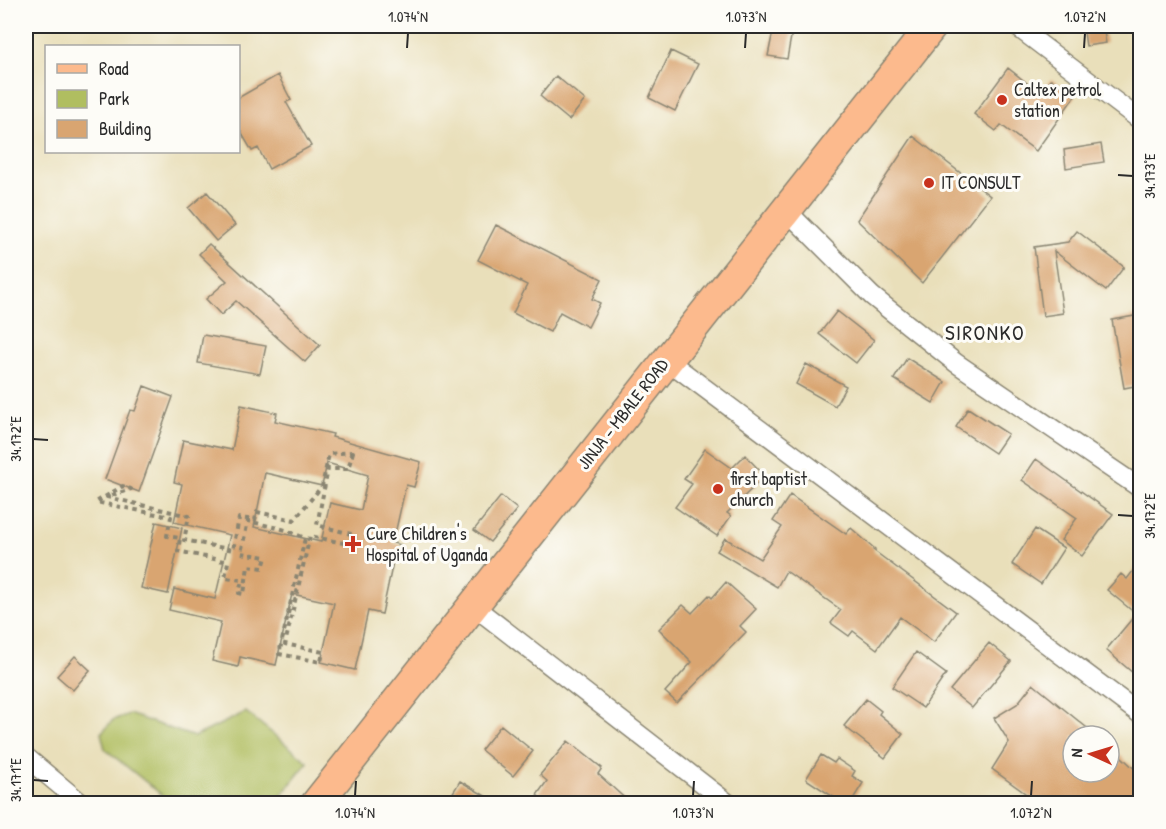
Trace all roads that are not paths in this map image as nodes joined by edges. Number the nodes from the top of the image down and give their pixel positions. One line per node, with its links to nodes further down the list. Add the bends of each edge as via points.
1 (932, 26): 4 (main road, JINJA - MBALE ROAD)
2 (1016, 26): 3 (street)
3 (1140, 120)
4 (786, 210): 5 (main road, JINJA - MBALE ROAD); 6 (street, via 872,296 956,363)
5 (667, 360): 7 (main road, JINJA - MBALE ROAD); 8 (street)
6 (1140, 488)
7 (472, 605): 11 (main road, JINJA - MBALE ROAD); 12 (street)
8 (1140, 714)
9 (26, 757): 10 (street)
10 (82, 804)
11 (315, 804)
12 (729, 804)

